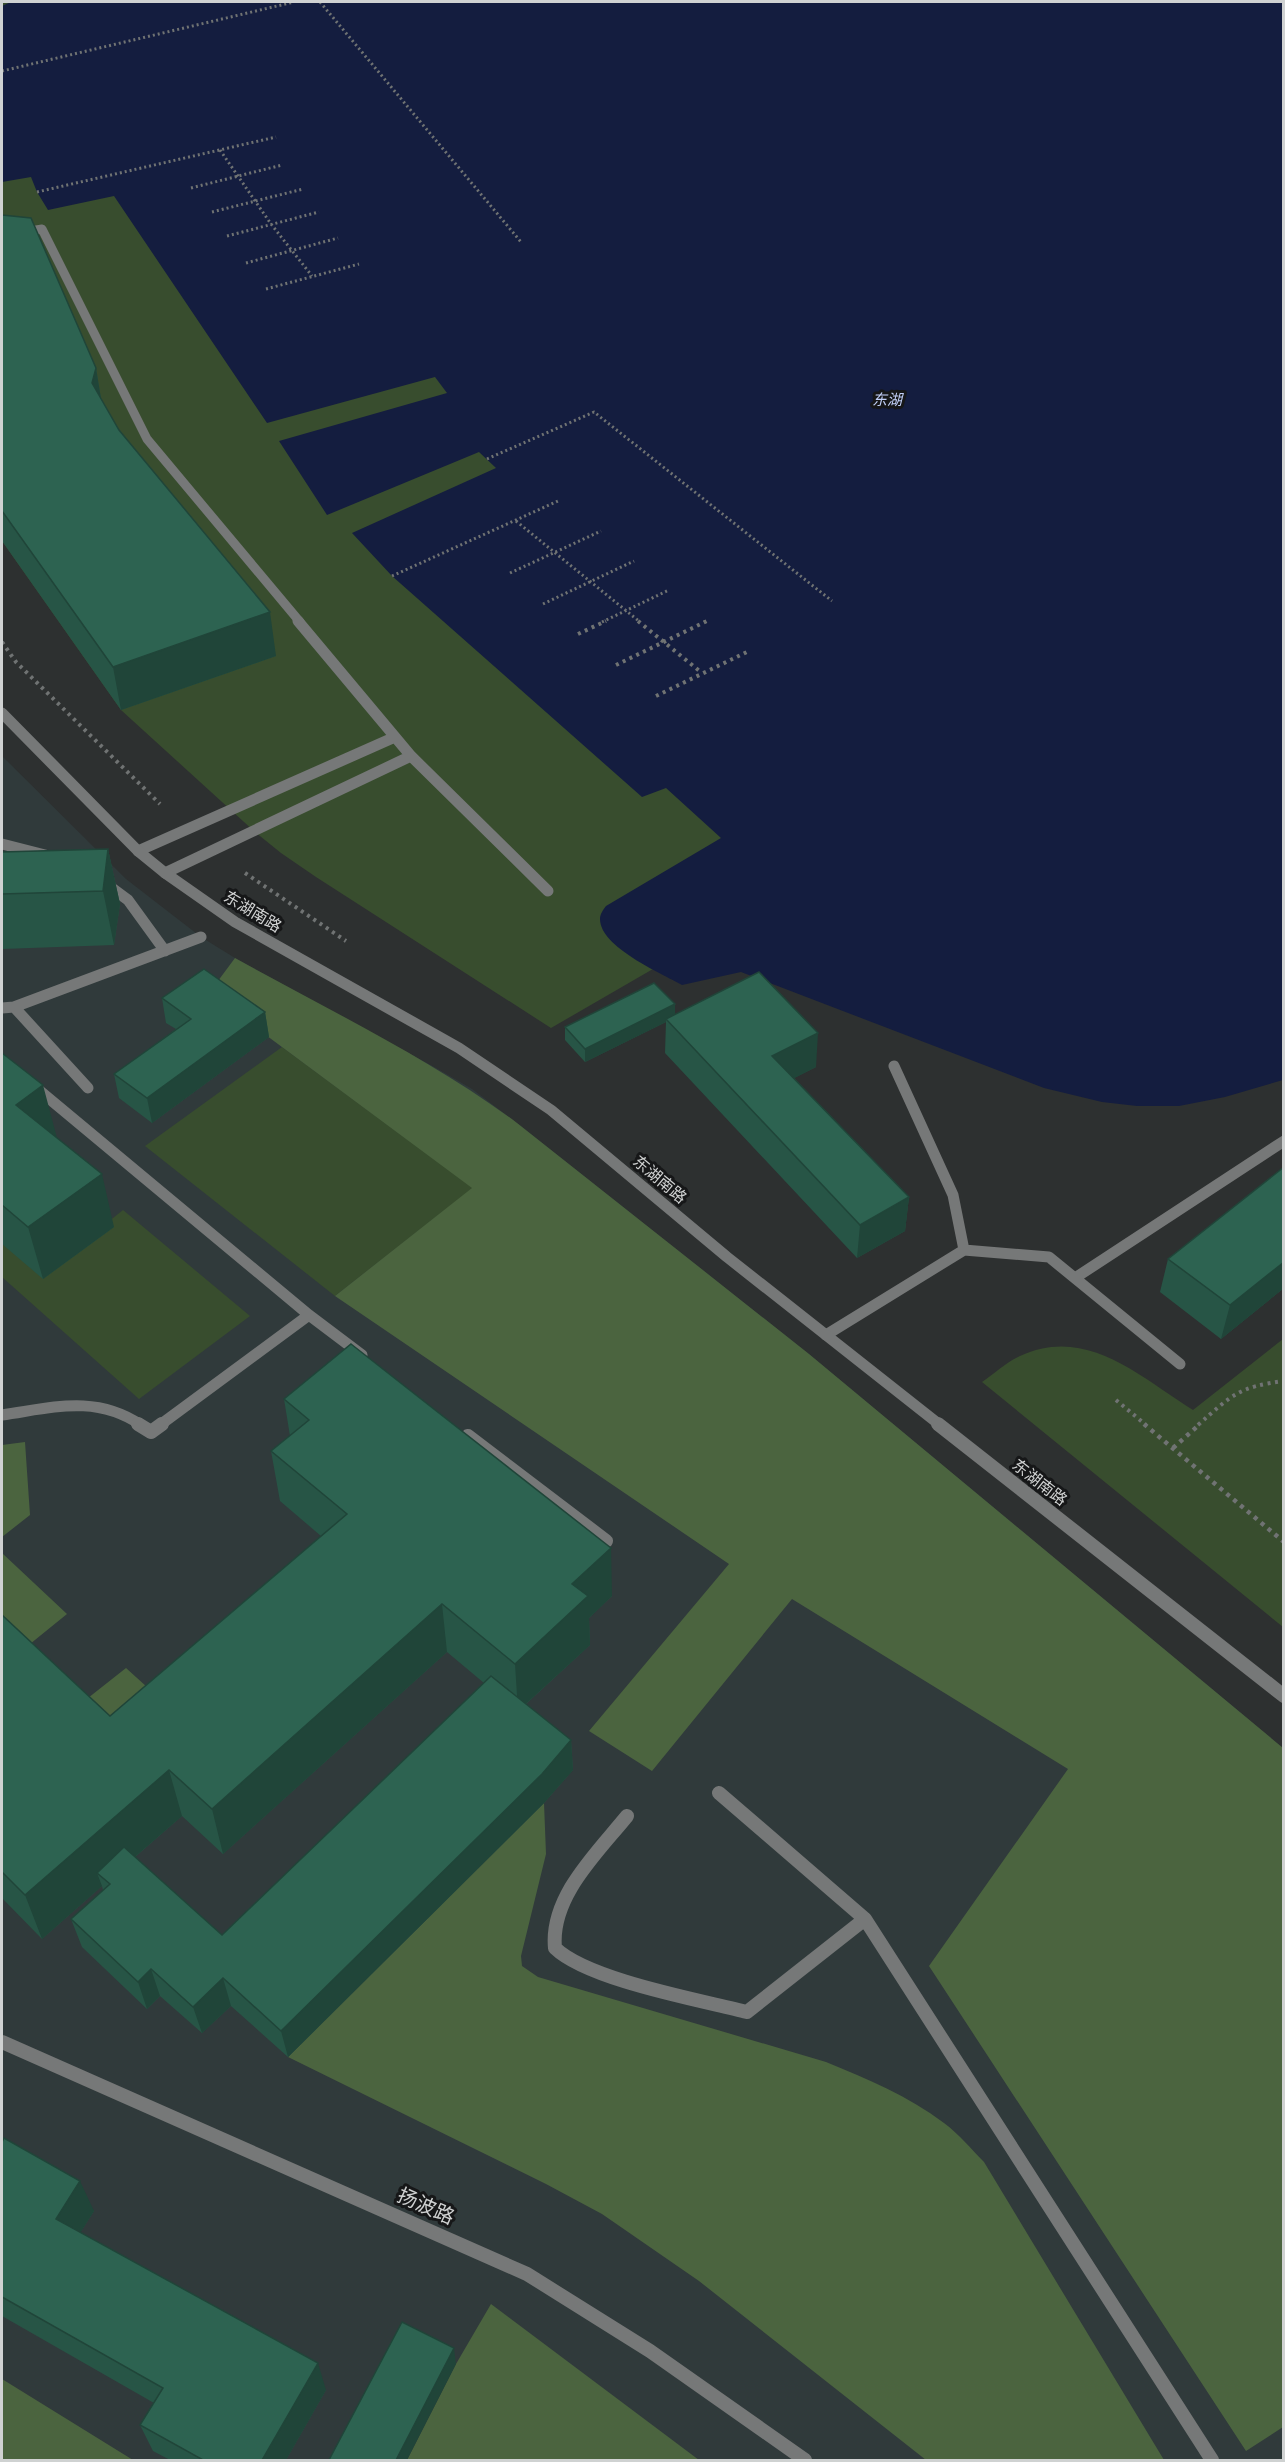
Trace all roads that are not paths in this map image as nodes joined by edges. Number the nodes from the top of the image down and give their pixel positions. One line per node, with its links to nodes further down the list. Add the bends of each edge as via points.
1 (2, 236): 3 (street, via 42,229 147,439)
2 (2, 713): 6 (street, 东湖南路)
3 (395, 737): 4 (street); 6 (street)
4 (411, 756): 8 (street); 10 (street)
5 (2, 844): 7 (street)
6 (138, 851): 8 (street, 东湖南路)
7 (58, 859)
8 (165, 873): 22 (street, 东湖南路, via 235,922 504,1077 551,1110)
9 (99, 878): 12 (street, via 128,900)
10 (548, 891)
11 (201, 937): 12 (street)
12 (165, 951): 13 (street)
13 (14, 1007): 14 (street); 17 (street)
14 (2, 1008)
15 (894, 1066): 19 (street, via 953,1194)
16 (20, 1074): 21 (street)
17 (88, 1088)
18 (1284, 1141): 20 (street)
19 (964, 1250): 20 (street, via 1049,1257); 22 (street)
20 (1074, 1278): 24 (street)
21 (309, 1315): 23 (street); 25 (street, via 151,1432 118,1411 102,1407 71,1406)
22 (826, 1335): 28 (street, 东湖南路)
23 (374, 1364)
24 (1180, 1364)
25 (2, 1415)
26 (457, 1428): 27 (street)
27 (606, 1541)
28 (1284, 1696)
29 (719, 1793): 31 (street)
30 (627, 1816): 31 (street, via 566,1896 558,1915 555,1950 595,1972 747,2012)
31 (865, 1919): 34 (street)
32 (2, 2042): 33 (street, 扬波路, via 527,2274 650,2351)
33 (805, 2460)
34 (1212, 2460)

